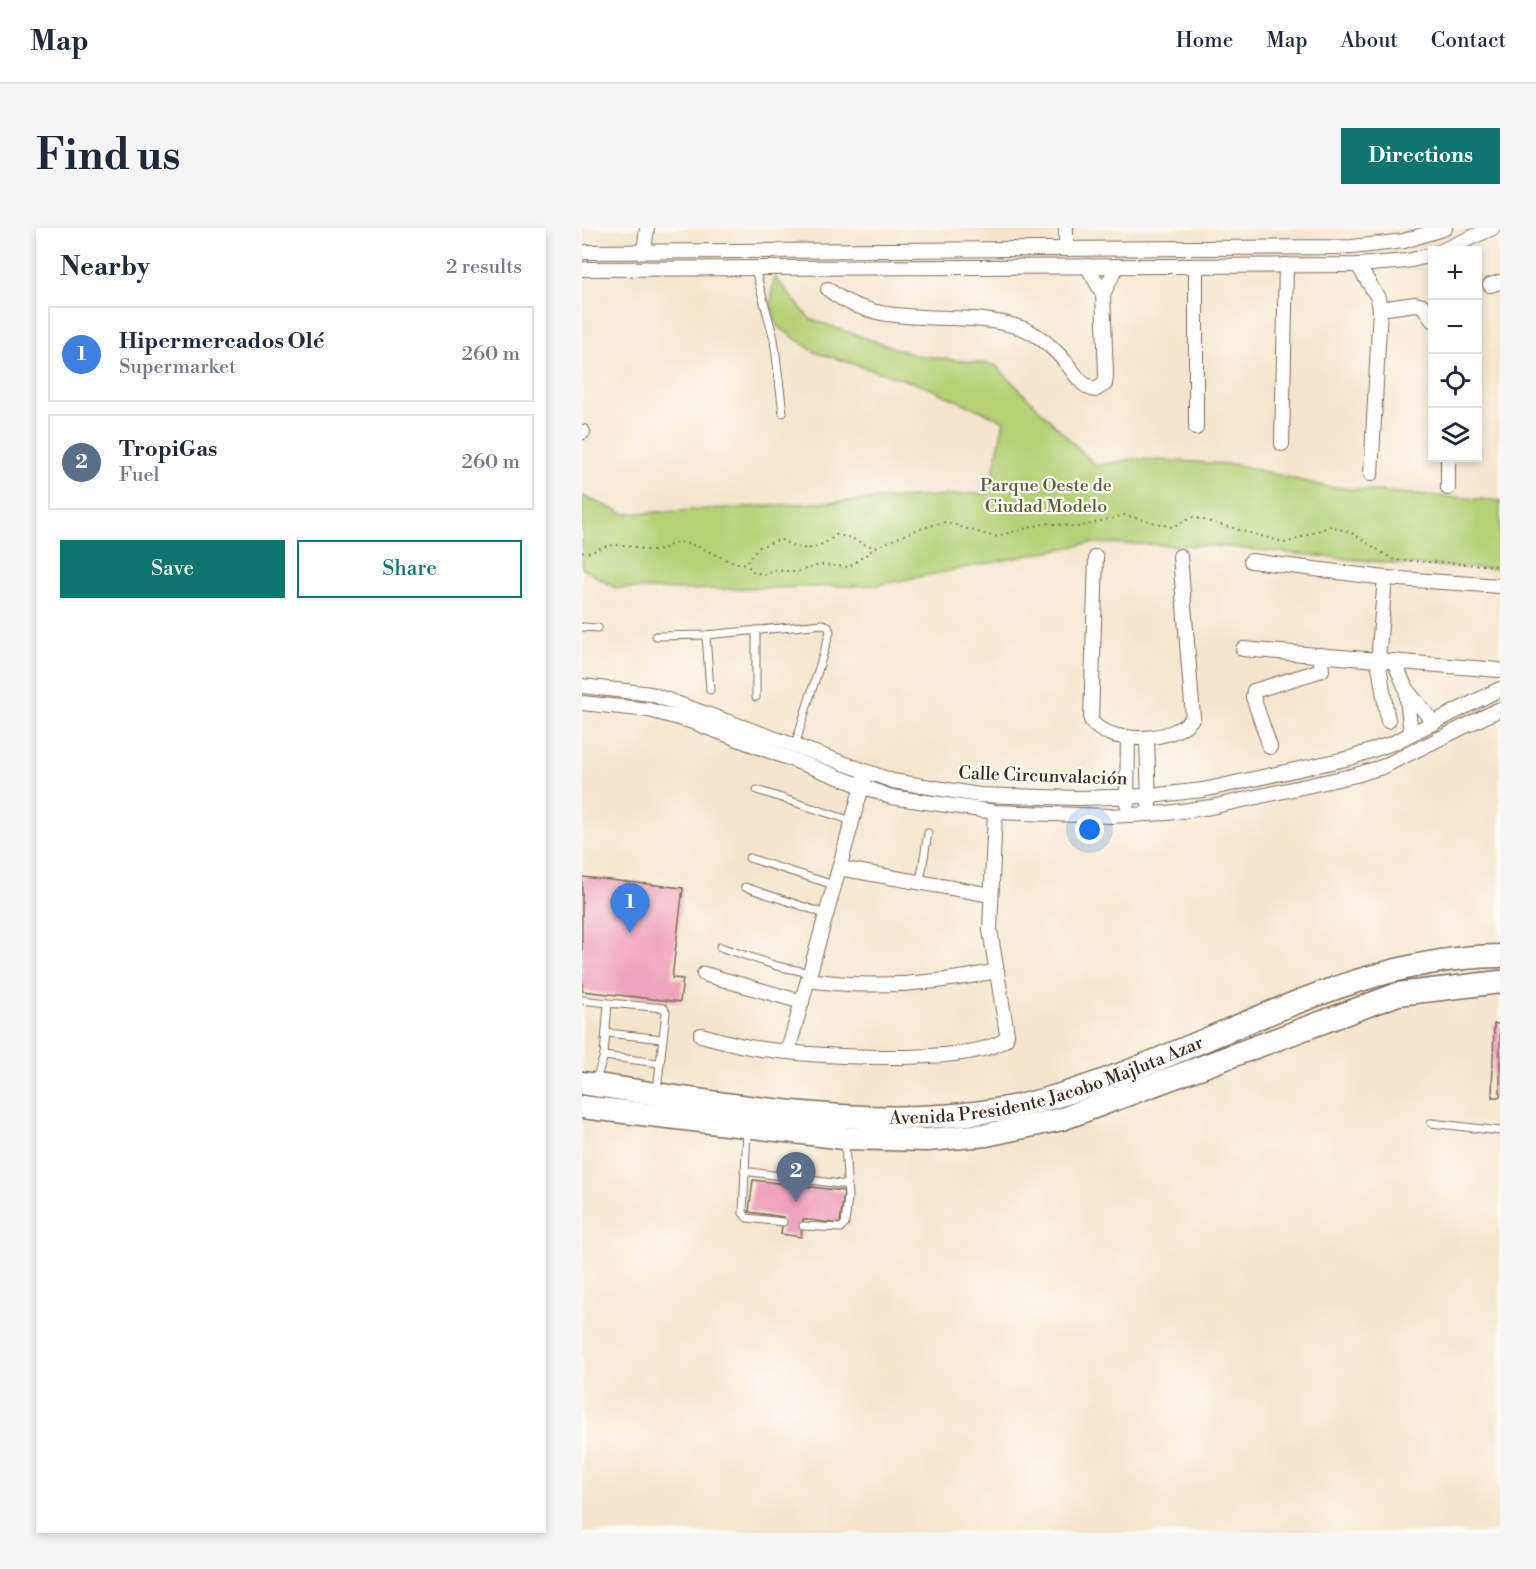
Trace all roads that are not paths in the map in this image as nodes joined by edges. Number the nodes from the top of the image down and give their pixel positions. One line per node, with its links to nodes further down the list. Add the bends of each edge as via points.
1 (647, 228): 8 (street)
2 (1066, 228): 6 (street)
3 (1445, 228): 7 (street, via 1404,241 1352,247)
4 (1493, 228): 5 (street)
5 (1452, 246)
6 (1066, 249): 7 (street); 8 (street)
7 (1103, 250): 14 (street)
8 (644, 251): 9 (street)
9 (582, 252)
10 (1428, 256): 12 (street)
11 (1286, 265): 12 (street); 15 (street); 24 (street)
12 (1358, 265): 20 (street, via 1378,298)
13 (1088, 266): 14 (street); 17 (street); 19 (street)
14 (1110, 266): 15 (street); 19 (street)
15 (1196, 266): 23 (street)
16 (582, 269): 17 (street)
17 (755, 269): 22 (lane, via 774,339)
18 (828, 289): 19 (street, via 847,302 870,309 913,317 1013,325 1032,332 1086,388 1095,390 1105,384 1106,375)
19 (1103, 294)
20 (1380, 309): 21 (street, via 1415,304 1423,306); 26 (street)
21 (1428, 314)
22 (783, 413)
23 (1196, 428)
24 (1282, 444)
25 (1448, 462): 27 (street)
26 (1371, 474)
27 (1448, 488)
28 (1180, 555): 54 (street, via 1193,717 1175,731)
29 (1096, 557): 53 (street, via 1091,720 1101,731)
30 (1251, 561): 31 (street)
31 (1385, 578): 32 (street); 40 (street)
32 (1500, 586)
33 (582, 627): 34 (lane)
34 (598, 628)
35 (756, 630): 36 (lane); 47 (lane); 55 (lane, via 828,626 830,632)
36 (706, 635): 37 (lane); 46 (lane)
37 (656, 636)
38 (1243, 649): 39 (street)
39 (1320, 655): 40 (street); 56 (street, via 1322,670 1254,691)
40 (1378, 660): 41 (street); 50 (street)
41 (1394, 661): 42 (street); 44 (street)
42 (1499, 670)
43 (582, 686): 55 (street, Calle Circunvalación, via 651,694)
44 (1406, 689): 51 (street); 52 (street)
45 (1500, 689): 51 (street, Calle Circunvalación)
46 (710, 690)
47 (756, 697)
48 (582, 703): 58 (street, Calle Circunvalación, via 649,710 690,721)
49 (1500, 709): 64 (street, Calle Circunvalación, via 1376,769 1211,807)
50 (1388, 721)
51 (1434, 723): 52 (street, Calle Circunvalación)
52 (1411, 734): 61 (street, Calle Circunvalación, via 1350,758 1257,780)
53 (1128, 737): 54 (street); 60 (street)
54 (1147, 738): 61 (street)
55 (795, 745): 57 (street, Calle Circunvalación)
56 (1270, 747)
57 (866, 771): 58 (street); 60 (street, Calle Circunvalación, via 922,787 980,795)
58 (862, 786): 62 (street, Calle Circunvalación, via 891,797); 65 (street)
59 (757, 790): 65 (lane)
60 (1127, 796): 61 (street, Calle Circunvalación); 63 (street)
61 (1149, 796): 64 (street)
62 (995, 812): 63 (street, Calle Circunvalación); 72 (street)
63 (1127, 815): 64 (street, Calle Circunvalación)
64 (1149, 815)
65 (852, 821): 68 (street)
66 (928, 833): 69 (lane)
67 (749, 858): 70 (lane)
68 (839, 868): 69 (street); 70 (street)
69 (920, 882): 72 (street)
70 (834, 885): 73 (street)
71 (745, 887): 73 (lane)
72 (991, 895): 76 (street, via 990,930)
73 (826, 914): 78 (street)
74 (720, 947): 78 (lane)
75 (1500, 956): 90 (main road, Avenida Presidente Jacobo Majluta Azar, via 1451,959 1376,975 1129,1071 989,1112 931,1116 836,1114)
76 (997, 972): 78 (street, via 901,986 852,986); 86 (street, via 1007,1034 1001,1044 913,1057 868,1058)
77 (704, 974): 81 (street)
78 (809, 976): 81 (street)
79 (1500, 982): 95 (main road, Avenida Presidente Jacobo Majluta Azar, via 1398,994 1034,1126 927,1140)
80 (582, 1000): 82 (lane)
81 (802, 1002): 86 (street)
82 (608, 1003): 83 (lane); 85 (lane, via 664,1008)
83 (607, 1033): 85 (lane); 87 (lane)
84 (701, 1035): 86 (street, via 758,1049)
85 (663, 1039): 88 (lane)
86 (788, 1051)
87 (604, 1056): 88 (lane); 89 (lane)
88 (658, 1063): 90 (lane)
89 (588, 1083): 90 (main road, Avenida Presidente Jacobo Majluta Azar)
90 (657, 1093)
91 (582, 1107): 93 (main road, Avenida Presidente Jacobo Majluta Azar)
92 (1431, 1123): 94 (lane)
93 (747, 1128): 95 (main road, Avenida Presidente Jacobo Majluta Azar); 96 (lane)
94 (1500, 1131)
95 (845, 1138): 97 (lane)
96 (744, 1171): 97 (lane); 98 (lane, via 743,1213 747,1218)
97 (847, 1185): 99 (lane, via 845,1224 841,1228)
98 (783, 1222)
99 (803, 1226)

